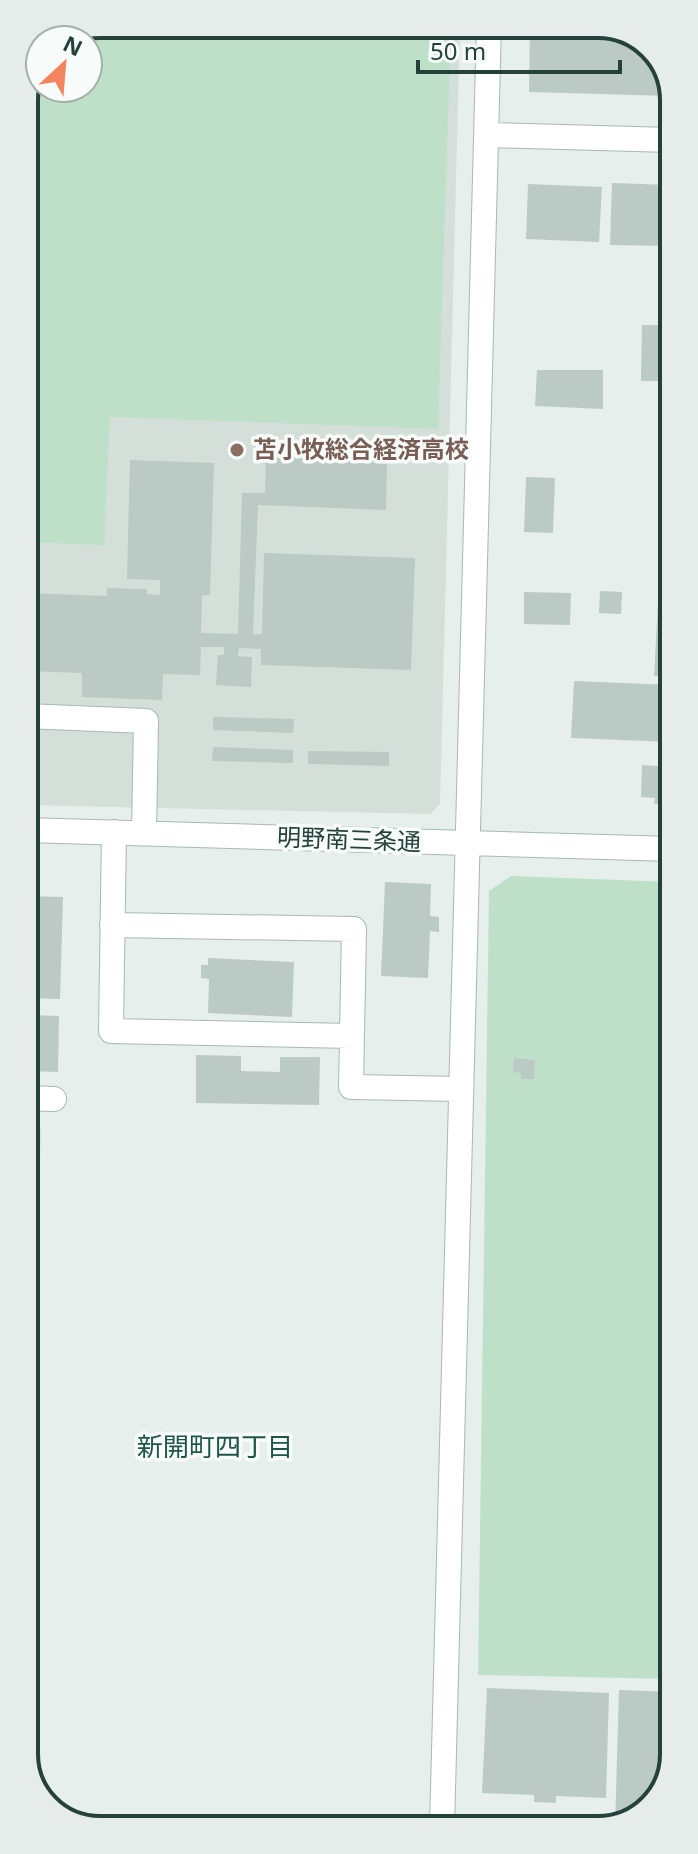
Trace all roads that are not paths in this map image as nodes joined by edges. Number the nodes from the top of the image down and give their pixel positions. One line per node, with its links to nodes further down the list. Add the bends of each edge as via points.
1 (489, 38): 2 (street)
2 (487, 135): 3 (street); 8 (street)
3 (660, 140)
4 (38, 717): 7 (street, via 146,721)
5 (38, 830): 6 (street, 明野南三条通)
6 (114, 832): 7 (street, 明野南三条通); 10 (street)
7 (144, 833): 8 (street, 明野南三条通)
8 (468, 844): 9 (street, 明野南三条通); 12 (street)
9 (660, 849)
10 (112, 925): 11 (street, via 111,1031); 11 (street, via 354,929)
11 (352, 1036): 12 (street, via 351,1087)
12 (461, 1089): 15 (street)
13 (38, 1098): 14 (street)
14 (54, 1099)
15 (442, 1816)

